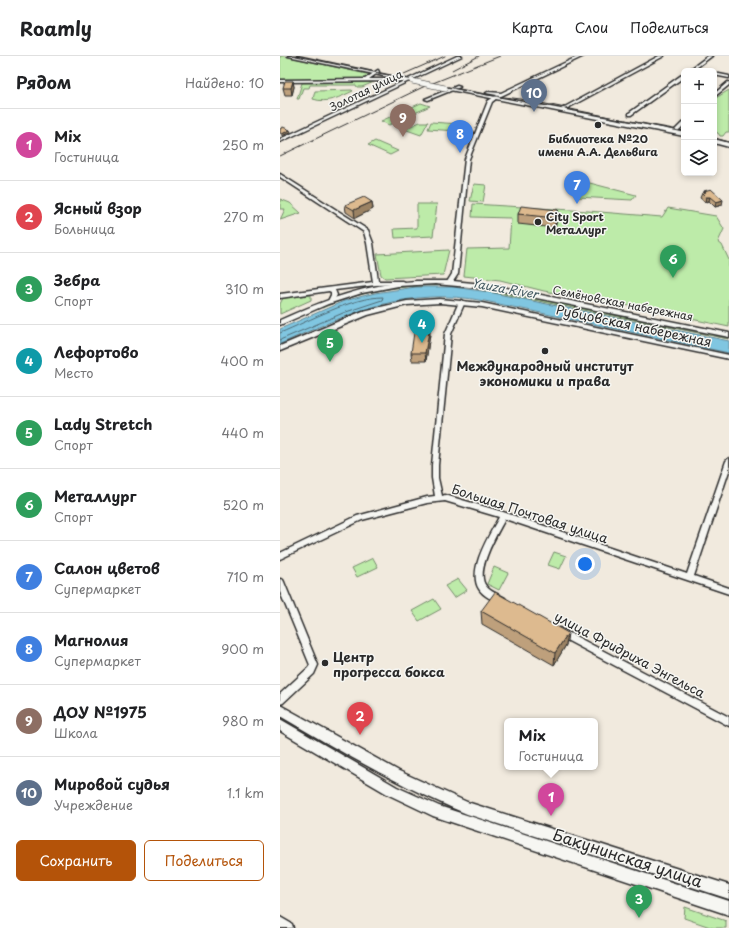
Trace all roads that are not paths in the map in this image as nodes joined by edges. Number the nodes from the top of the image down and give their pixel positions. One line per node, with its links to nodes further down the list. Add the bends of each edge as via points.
1 (290, 56): 8 (main road)
2 (305, 56): 8 (main road)
3 (460, 56): 12 (street, Золотая улица)
4 (582, 56): 20 (street)
5 (662, 56): 24 (street)
6 (710, 56): 7 (street)
7 (694, 68)
8 (377, 72): 12 (main road); 13 (street)
9 (717, 75): 11 (street)
10 (681, 77): 25 (street)
11 (729, 77)
12 (412, 79): 14 (street); 17 (street, Золотая улица); 18 (main road, bridge)
13 (366, 80): 14 (street); 15 (street)
14 (391, 80): 17 (street, via 397,81)
15 (280, 81)
16 (729, 83): 21 (street)
17 (398, 85): 29 (street, Золотая улица)
18 (456, 88): 19 (main road); 22 (main road); 23 (street)
19 (488, 93): 20 (street); 22 (main road)
20 (504, 93): 22 (street)
21 (717, 93)
22 (496, 97): 24 (main road); 33 (street, via 485,110 467,159)
23 (427, 99)
24 (562, 110): 27 (main road)
25 (630, 114)
26 (681, 126): 27 (street)
27 (675, 132): 28 (main road)
28 (681, 133)
29 (280, 141)
30 (717, 142): 31 (main road)
31 (729, 145)
32 (280, 175): 36 (street, via 366,231)
33 (455, 274): 34 (street); 35 (street)
34 (450, 282): 35 (main road, Семёновская набережная); 37 (main road, Семёновская набережная)
35 (460, 282): 43 (main road, Семёновская набережная)
36 (376, 283): 37 (street); 38 (street)
37 (402, 283): 40 (main road, Семёновская набережная, via 378,286)
38 (329, 289): 39 (street); 40 (street, via 334,296)
39 (280, 296)
40 (331, 301): 42 (main road, Семёновская набережная)
41 (462, 302): 44 (main road, Рубцовская набережная, via 424,301 386,307 350,318); 45 (main road, Рубцовская набережная); 47 (street, via 449,328 445,352 435,465)
42 (280, 324)
43 (729, 335)
44 (280, 349)
45 (729, 357)
46 (729, 460): 50 (street)
47 (439, 498): 48 (street, Большая Почтовая улица, via 462,502); 49 (street, Большая Почтовая улица, via 360,518)
48 (503, 515): 50 (street, Большая Почтовая улица); 53 (street, via 481,562 479,581 487,592)
49 (280, 556)
50 (690, 577): 52 (street, Большая Почтовая улица)
51 (280, 582): 55 (street, via 314,665 311,672)
52 (729, 591)
53 (513, 606)
54 (550, 627): 57 (street, улица Фридриха Энгельса)
55 (280, 700)
56 (280, 710): 59 (main road, Бакунинская улица, via 385,771 443,799)
57 (729, 722)
58 (280, 725): 60 (main road, Бакунинская улица, via 393,791 437,812)
59 (729, 892)
60 (729, 908)
61 (280, 922): 62 (street)
62 (288, 928)

